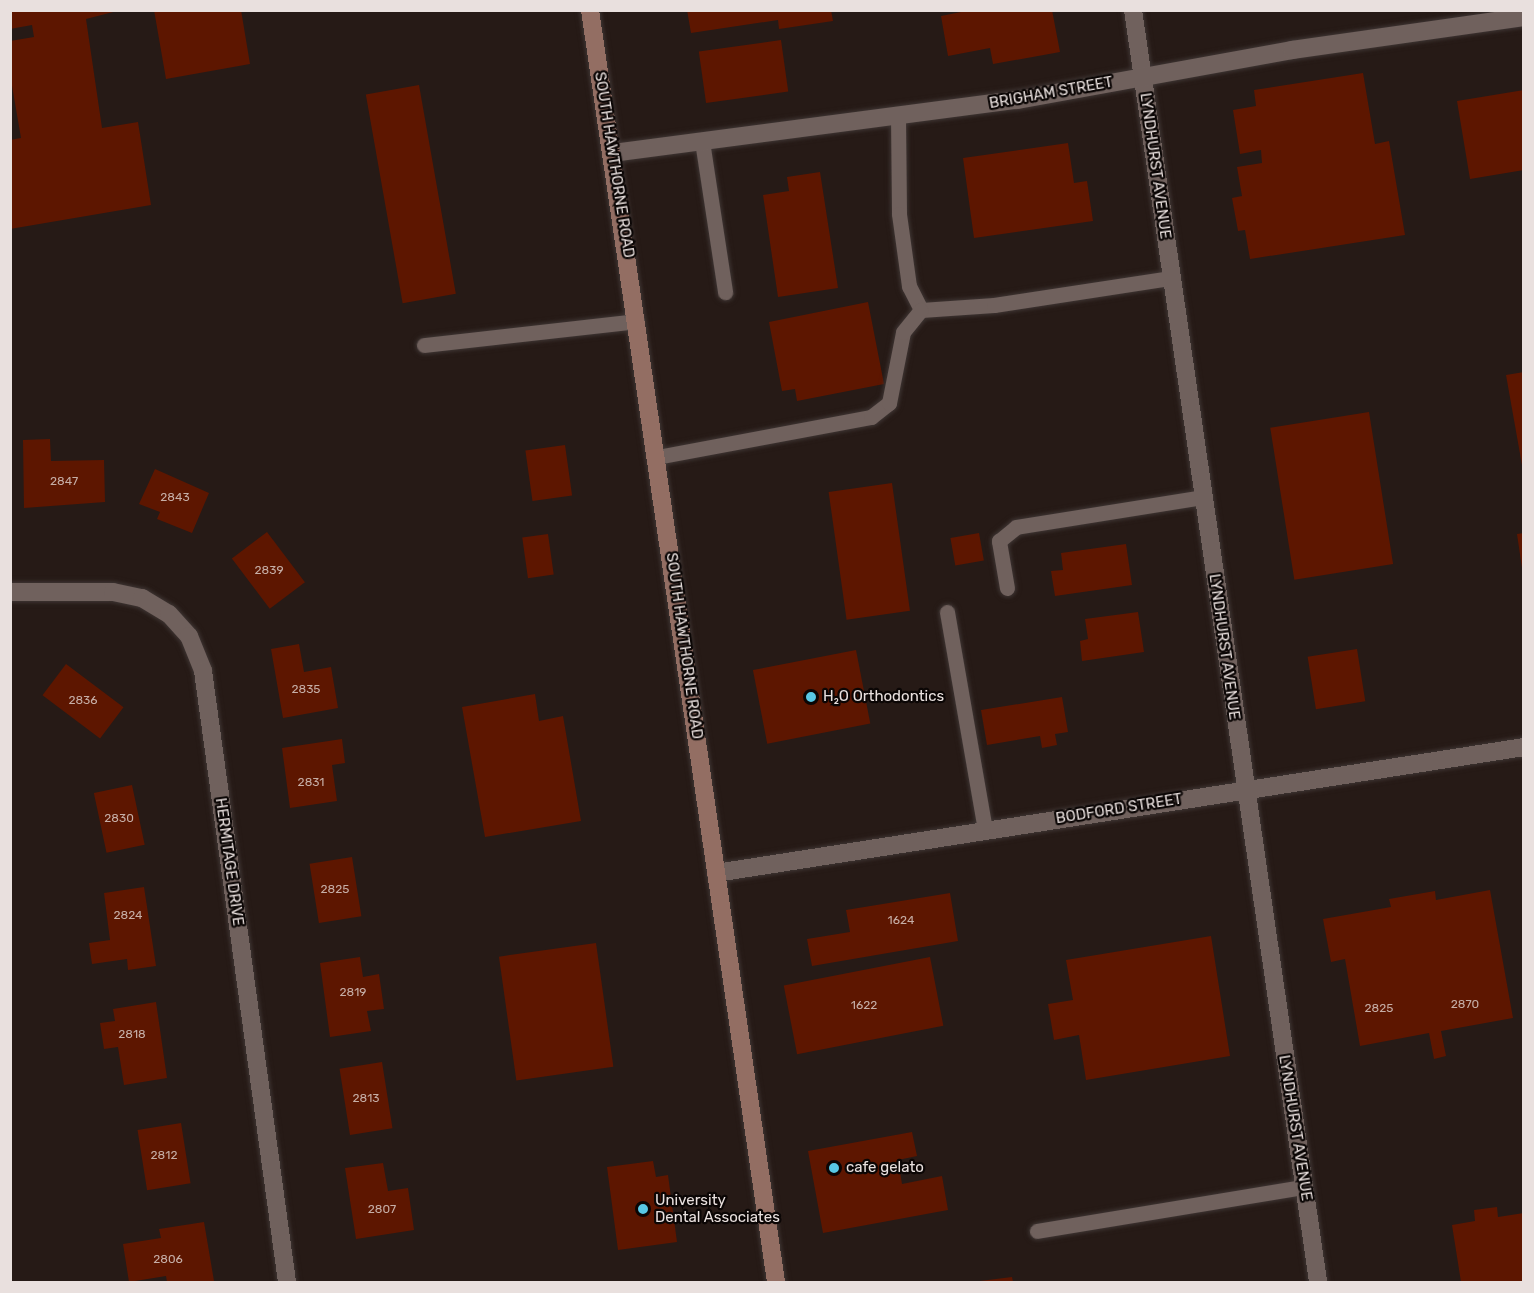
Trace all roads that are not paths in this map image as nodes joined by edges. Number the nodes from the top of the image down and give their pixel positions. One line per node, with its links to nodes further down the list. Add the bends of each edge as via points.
1 (590, 10): 7 (main road, SOUTH HAWTHORNE ROAD)
2 (1133, 10): 4 (street, LYNDHURST AVENUE)
3 (1524, 17): 4 (street, BRIGHAM STREET)
4 (1143, 76): 5 (street, BRIGHAM STREET, via 1017,100); 8 (street, LYNDHURST AVENUE)
5 (898, 116): 6 (street, BRIGHAM STREET); 10 (lane, via 899,214 909,286)
6 (702, 141): 7 (street, BRIGHAM STREET); 9 (lane)
7 (613, 153): 11 (main road, SOUTH HAWTHORNE ROAD)
8 (1171, 278): 10 (lane, via 994,305); 14 (street, LYNDHURST AVENUE)
9 (725, 291)
10 (921, 310): 13 (lane, via 903,332 889,403 871,417)
11 (637, 321): 12 (lane); 13 (main road, SOUTH HAWTHORNE ROAD)
12 (424, 345)
13 (657, 457): 21 (main road, SOUTH HAWTHORNE ROAD)
14 (1203, 497): 15 (lane, via 1016,527 999,541); 19 (street, LYNDHURST AVENUE)
15 (1007, 588)
16 (10, 592): 24 (street, HERMITAGE DRIVE, via 113,592 142,598 169,614 189,636 203,671)
17 (947, 612): 20 (lane)
18 (1524, 747): 19 (street, BODFORD STREET)
19 (1244, 789): 20 (street, BODFORD STREET); 22 (street, LYNDHURST AVENUE)
20 (985, 830): 21 (street, BODFORD STREET)
21 (716, 873): 25 (main road, SOUTH HAWTHORNE ROAD)
22 (1304, 1188): 23 (lane); 26 (street, LYNDHURST AVENUE)
23 (1037, 1231)
24 (287, 1282)
25 (776, 1282)
26 (1318, 1282)

